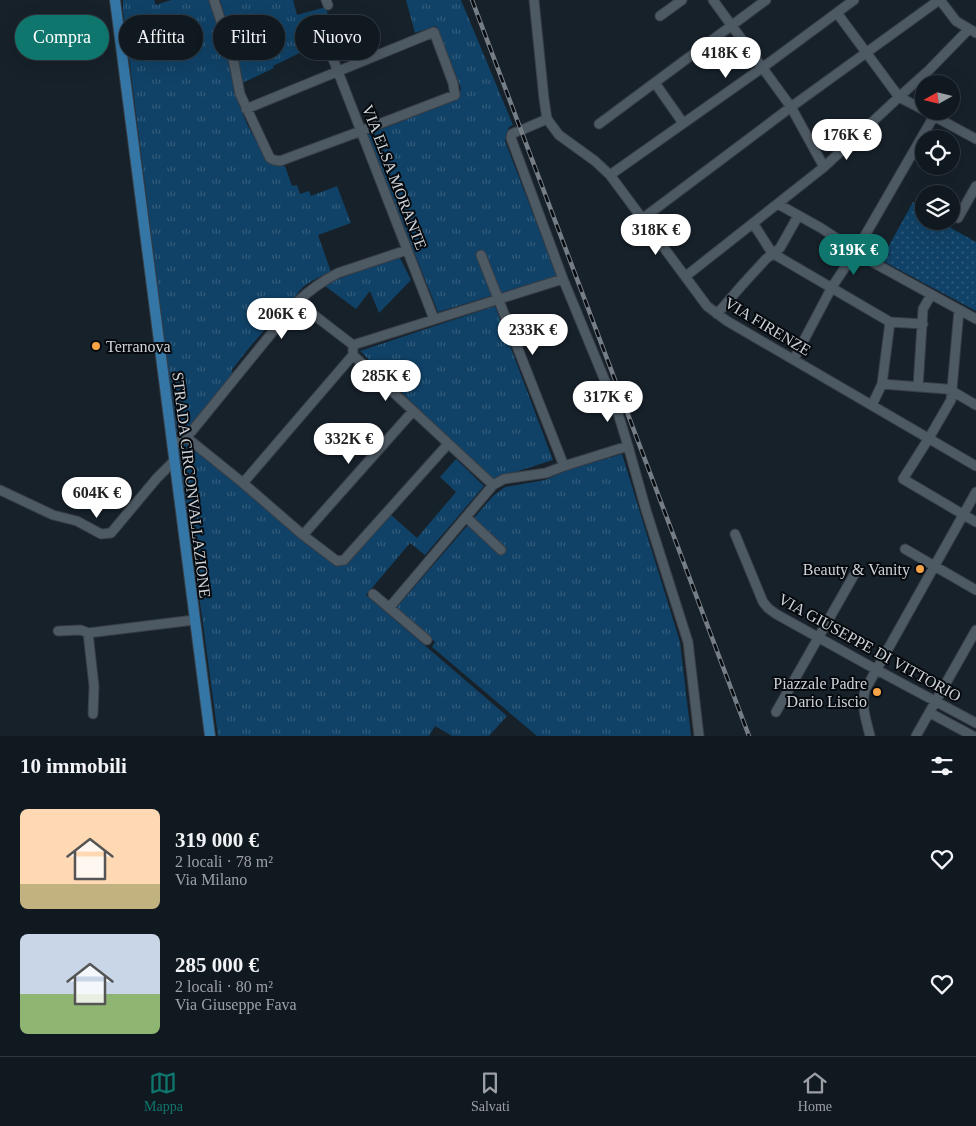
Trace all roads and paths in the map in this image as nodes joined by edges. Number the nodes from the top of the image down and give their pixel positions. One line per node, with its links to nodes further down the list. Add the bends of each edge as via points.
1 (115, 0): 10 (main road, STRADA CIRCONVALLAZIONE)
2 (119, 0): 10 (street)
3 (214, 0): 23 (street)
4 (534, 0): 24 (street)
5 (682, 0): 12 (street)
6 (713, 0): 13 (street)
7 (766, 0): 13 (street)
8 (854, 0): 11 (street)
9 (940, 0): 14 (street, via 956,21); 15 (street)
10 (116, 12): 67 (main road, STRADA CIRCONVALLAZIONE)
11 (837, 13): 15 (street); 17 (street)
12 (660, 16)
13 (732, 26): 17 (street); 19 (street)
14 (972, 31): 20 (street)
15 (866, 52): 20 (street); 22 (street)
16 (334, 60): 18 (street, VIA ELSA MORANTE)
17 (762, 68): 22 (street); 27 (street)
18 (338, 71): 23 (street); 29 (street, VIA ELSA MORANTE); 29 (street, via 434,32 455,96)
19 (655, 82): 27 (street); 28 (street)
20 (899, 96): 21 (street); 31 (street)
21 (915, 105)
22 (791, 107): 31 (street); 37 (street)
23 (246, 108): 29 (street, via 270,158 274,160 280,161)
24 (547, 119): 32 (street, VIA FIRENZE, via 559,135 595,160); 44 (street, via 512,134 511,138)
25 (924, 120): 40 (street)
26 (942, 120): 30 (street)
27 (683, 123): 32 (street)
28 (599, 124)
29 (361, 131): 39 (street, VIA ELSA MORANTE)
30 (976, 139)
31 (824, 167): 34 (street)
32 (610, 175): 37 (street, VIA FIRENZE)
33 (976, 186): 35 (street)
34 (778, 204): 36 (street); 38 (street)
35 (960, 214)
36 (798, 216): 40 (street); 41 (street, via 780,248)
37 (642, 219): 43 (street, VIA FIRENZE)
38 (753, 223): 41 (street); 43 (street)
39 (407, 250): 48 (street, via 327,278); 51 (street, VIA ELSA MORANTE)
40 (856, 251): 45 (street); 46 (street)
41 (772, 253): 45 (street); 50 (street)
42 (481, 255): 47 (street)
43 (686, 276): 50 (street, VIA FIRENZE, via 707,306)
44 (563, 280): 47 (street); 68 (street, via 617,410)
45 (829, 288): 53 (street); 57 (street)
46 (931, 295): 49 (street); 54 (street, via 923,309)
47 (498, 299): 51 (street); 70 (street)
48 (297, 302): 55 (street); 64 (street)
49 (959, 310): 52 (street); 60 (street)
50 (717, 314): 57 (street, VIA FIRENZE)
51 (434, 319): 55 (street)
52 (976, 320)
53 (890, 324): 54 (street); 58 (street)
54 (923, 327): 59 (street)
55 (354, 345): 56 (street)
56 (353, 356): 63 (street); 72 (street)
57 (794, 359): 61 (street, VIA FIRENZE)
58 (882, 384): 59 (street); 61 (street)
59 (918, 387): 60 (street)
60 (952, 391): 62 (street); 65 (street, via 952,400)
61 (872, 405): 65 (street, VIA FIRENZE)
62 (976, 405)
63 (413, 411): 66 (street); 80 (street)
64 (186, 437): 67 (street); 72 (street)
65 (929, 438): 71 (street, VIA FIRENZE); 76 (street, via 903,478)
66 (448, 444): 73 (street); 80 (street, via 344,560 337,561)
67 (172, 446): 69 (main road, STRADA CIRCONVALLAZIONE)
68 (628, 446): 70 (street); 101 (street, via 688,642)
69 (174, 461): 74 (street, via 111,533 101,534); 88 (main road, STRADA CIRCONVALLAZIONE)
70 (564, 466): 73 (street, via 546,473 504,479)
71 (976, 466)
72 (243, 483): 80 (street)
73 (493, 485): 77 (street)
74 (0, 490)
75 (976, 492): 76 (street)
76 (963, 515): 78 (street); 83 (street)
77 (466, 517): 82 (street); 87 (street)
78 (976, 522)
79 (735, 534): 92 (street, VIA GIUSEPPE DI VITTORIO, via 763,602 776,614)
80 (303, 535)
81 (904, 549): 83 (street)
82 (501, 550)
83 (935, 566): 85 (street); 94 (street)
84 (854, 575): 92 (street)
85 (976, 590)
86 (373, 594): 87 (street)
87 (389, 608): 93 (street)
88 (194, 620): 91 (street); 100 (main road, STRADA CIRCONVALLAZIONE)
89 (976, 630): 95 (street)
90 (58, 632): 91 (street, via 81,630)
91 (88, 633): 98 (street, via 94,686)
92 (818, 638): 94 (street, VIA GIUSEPPE DI VITTORIO); 96 (street)
93 (427, 640)
94 (877, 670): 95 (street, VIA GIUSEPPE DI VITTORIO); 102 (street, via 864,696)
95 (936, 702): 97 (street); 99 (street, VIA GIUSEPPE DI VITTORIO)
96 (776, 712)
97 (930, 713): 103 (street); 104 (street)
98 (92, 714)
99 (976, 723)
100 (210, 736)
101 (699, 736)
102 (870, 736)
103 (916, 736)
104 (973, 736)

